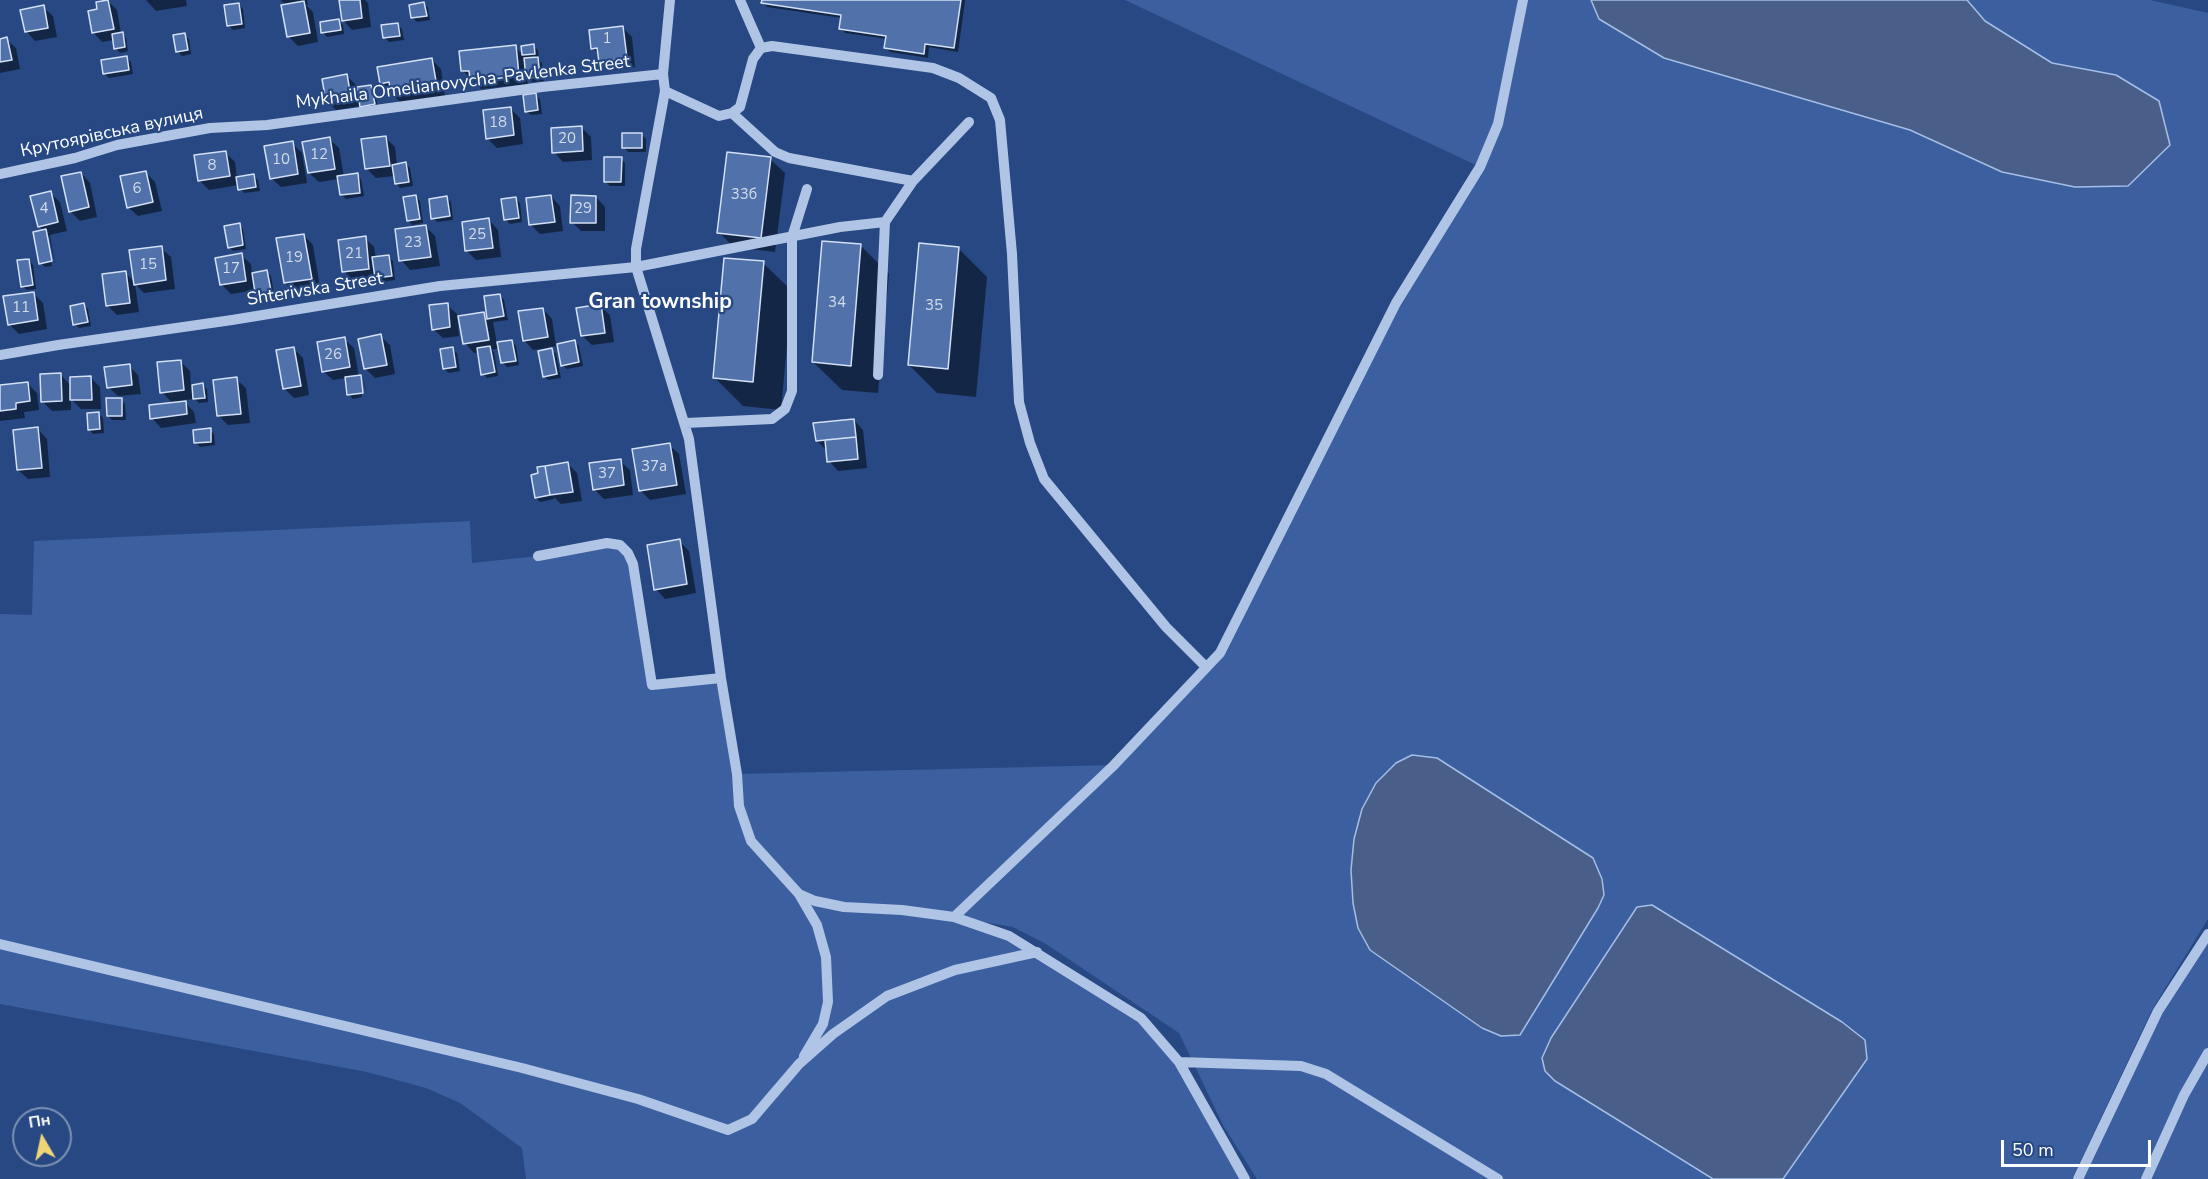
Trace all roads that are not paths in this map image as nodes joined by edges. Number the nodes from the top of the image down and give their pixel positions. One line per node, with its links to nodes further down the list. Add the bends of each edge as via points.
1 (670, 0): 5 (street)
2 (740, 0): 4 (street)
3 (1523, 0): 20 (street, via 1498,124 1480,167 1396,303 1220,653)
4 (761, 48): 7 (street, via 753,59 740,107); 20 (street, via 772,46 933,68 991,98 1000,120 1012,254 1018,402 1029,443 1044,479 1166,627)
5 (663, 74): 6 (street); 9 (street, Mykhaila Omelianovycha-Pavlenka Street)
6 (665, 91): 7 (street, via 718,116); 15 (street)
7 (732, 113): 11 (street, via 775,152 789,158)
8 (969, 122): 11 (street)
9 (267, 125): 10 (street, Крутоярівська вулиця, via 210,128 117,145)
10 (0, 174)
11 (913, 181): 13 (street)
12 (807, 189): 14 (street)
13 (885, 222): 14 (street, Shterivska Street); 17 (street)
14 (792, 237): 15 (street, Shterivska Street); 18 (street, via 792,391 785,408 772,419)
15 (636, 267): 16 (street, Shterivska Street, via 440,286); 18 (street)
16 (0, 356)
17 (878, 375)
18 (686, 423): 21 (street)
19 (538, 556): 21 (street, via 607,543 620,545 633,564 652,685)
20 (1206, 667): 23 (street, via 1114,765)
21 (721, 678): 22 (street, via 742,815 752,840)
22 (799, 894): 23 (street, via 844,907); 29 (street, via 817,925 826,957 828,1002 823,1024)
23 (954, 917): 26 (street, via 1009,936)
24 (2208, 934): 32 (street, via 2158,1011)
25 (0, 944): 29 (street, via 522,1068 638,1099 728,1130 752,1119)
26 (1036, 952): 28 (street, via 1141,1018); 29 (street, via 955,970 887,996)
27 (2208, 1053): 33 (street)
28 (1179, 1062): 30 (street); 31 (street, via 1301,1066 1326,1074)
29 (799, 1064)
30 (1245, 1179)
31 (1498, 1179)
32 (2078, 1179)
33 (2146, 1179)

